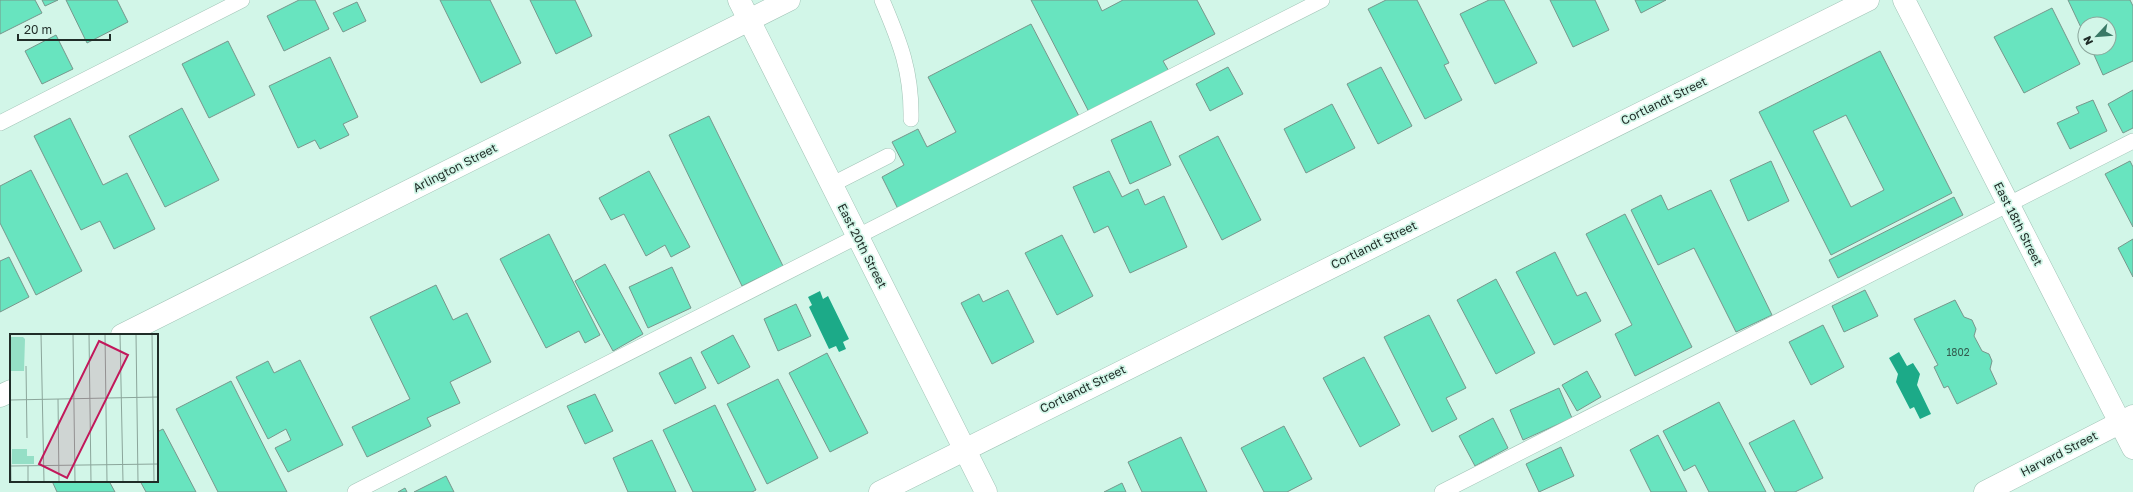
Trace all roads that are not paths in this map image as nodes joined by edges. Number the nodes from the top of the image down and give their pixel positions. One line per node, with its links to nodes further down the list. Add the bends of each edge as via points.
1 (242, 0): 10 (lane)
2 (739, 0): 8 (street, East 20th Street)
3 (789, 0): 8 (street, Arlington Street)
4 (882, 0): 9 (lane, via 907,63 912,95)
5 (1322, 0): 15 (lane)
6 (1868, 0): 21 (street, Cortlandt Street)
7 (1904, 0): 14 (street, East 18th Street)
8 (749, 20): 13 (street, East 20th Street); 16 (street, Arlington Street)
9 (911, 120)
10 (0, 123)
11 (2133, 141): 14 (lane)
12 (888, 156): 13 (lane)
13 (831, 185): 15 (street, East 20th Street)
14 (2008, 204): 19 (street, East 18th Street); 25 (lane)
15 (857, 236): 21 (street, East 20th Street); 22 (lane)
16 (124, 334)
17 (10, 391): 18 (street)
18 (0, 396)
19 (2127, 419): 20 (street, East 18th Street); 26 (street, Harvard Street)
20 (2133, 448)
21 (964, 449): 23 (street, Cortlandt Street); 24 (street, East 20th Street)
22 (355, 492)
23 (880, 492)
24 (986, 492)
25 (1442, 492)
26 (1985, 492)

